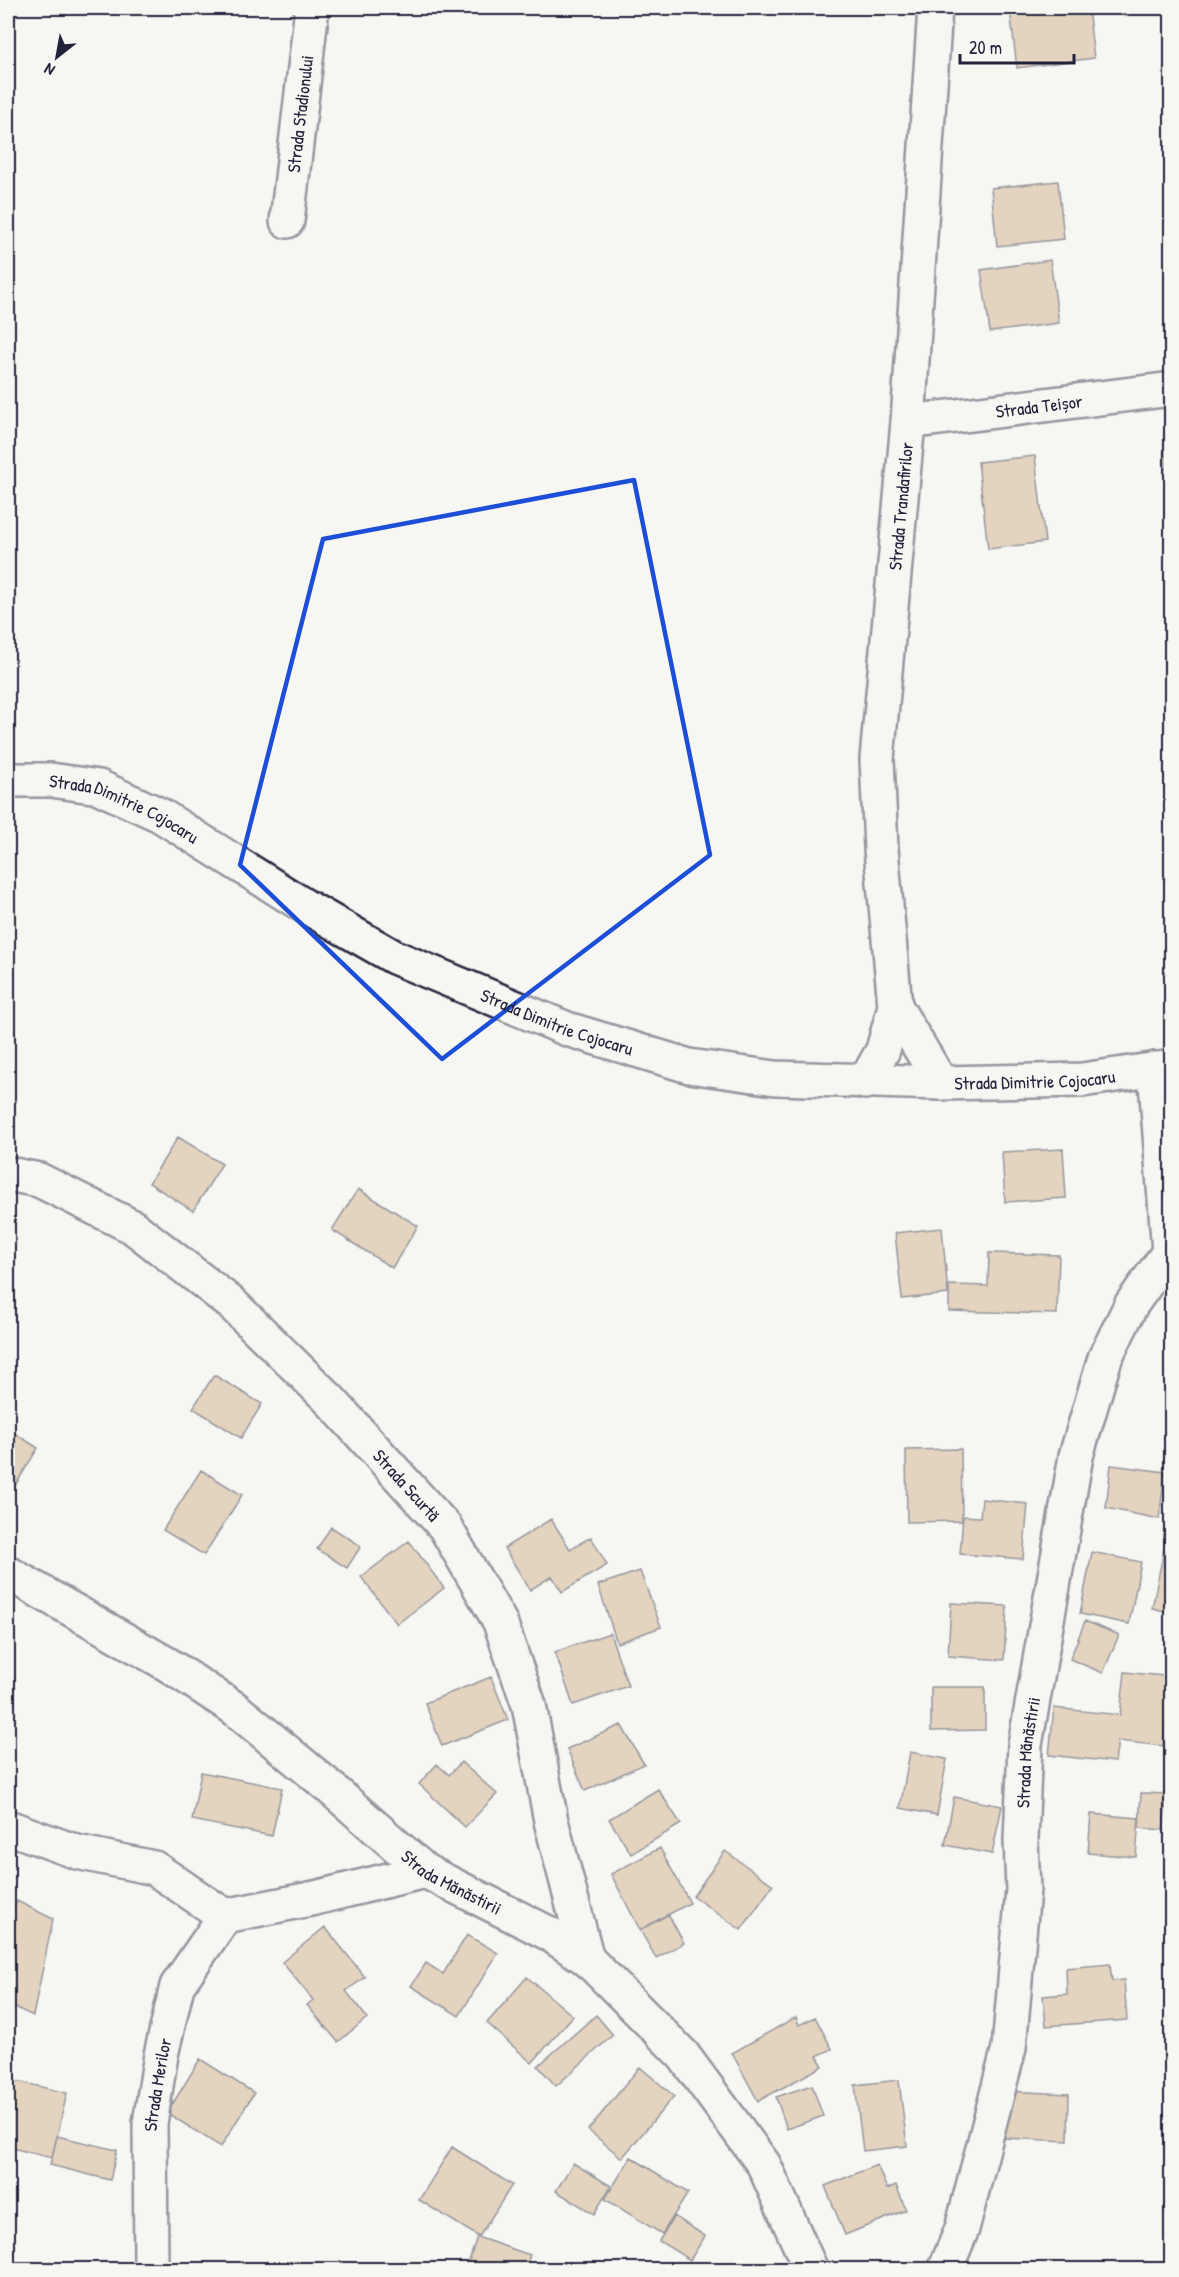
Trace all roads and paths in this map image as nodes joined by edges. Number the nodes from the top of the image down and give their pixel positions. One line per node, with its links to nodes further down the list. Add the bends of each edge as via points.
1 (312, 8): 3 (street, Strada Stadionului)
2 (935, 8): 5 (street, Strada Trandafirilor)
3 (287, 221)
4 (1172, 389): 5 (street, Strada Teișor)
5 (908, 422): 7 (street, Strada Trandafirilor, via 877,759)
6 (8, 780): 9 (street, Strada Dimitrie Cojocaru, via 51,780 99,787 160,815 393,957 567,1029 689,1066 775,1078)
7 (895, 1006): 9 (street, Strada Trandafirilor, via 883,1050); 10 (street, Strada Trandafirilor)
8 (1163, 1068): 10 (street, Strada Dimitrie Cojocaru, via 1082,1080); 12 (street, Strada Dimitrie Cojocaru)
9 (865, 1082): 10 (street, Strada Dimitrie Cojocaru)
10 (941, 1083)
11 (8, 1174): 17 (street, Strada Scurtă, via 39,1180 133,1227 231,1303 330,1400 445,1527 500,1622 530,1705 551,1821)
12 (1170, 1252): 20 (street, Strada Mănăstirii, via 1131,1305 1105,1358 1076,1456 1025,1745 1023,1890 1009,2048 962,2229)
13 (8, 1573): 15 (street, Strada Mănăstirii, via 167,1664 234,1708)
14 (8, 1827): 16 (street, via 77,1852 154,1868)
15 (425, 1871): 16 (street); 17 (street, Strada Mănăstirii, via 548,1933)
16 (225, 1916): 18 (street, Strada Merilor, via 177,1986 161,2055 150,2123)
17 (587, 1959): 19 (street, Strada Mănăstirii, via 682,2055 764,2165)
18 (151, 2270)
19 (811, 2270)
20 (945, 2270)

